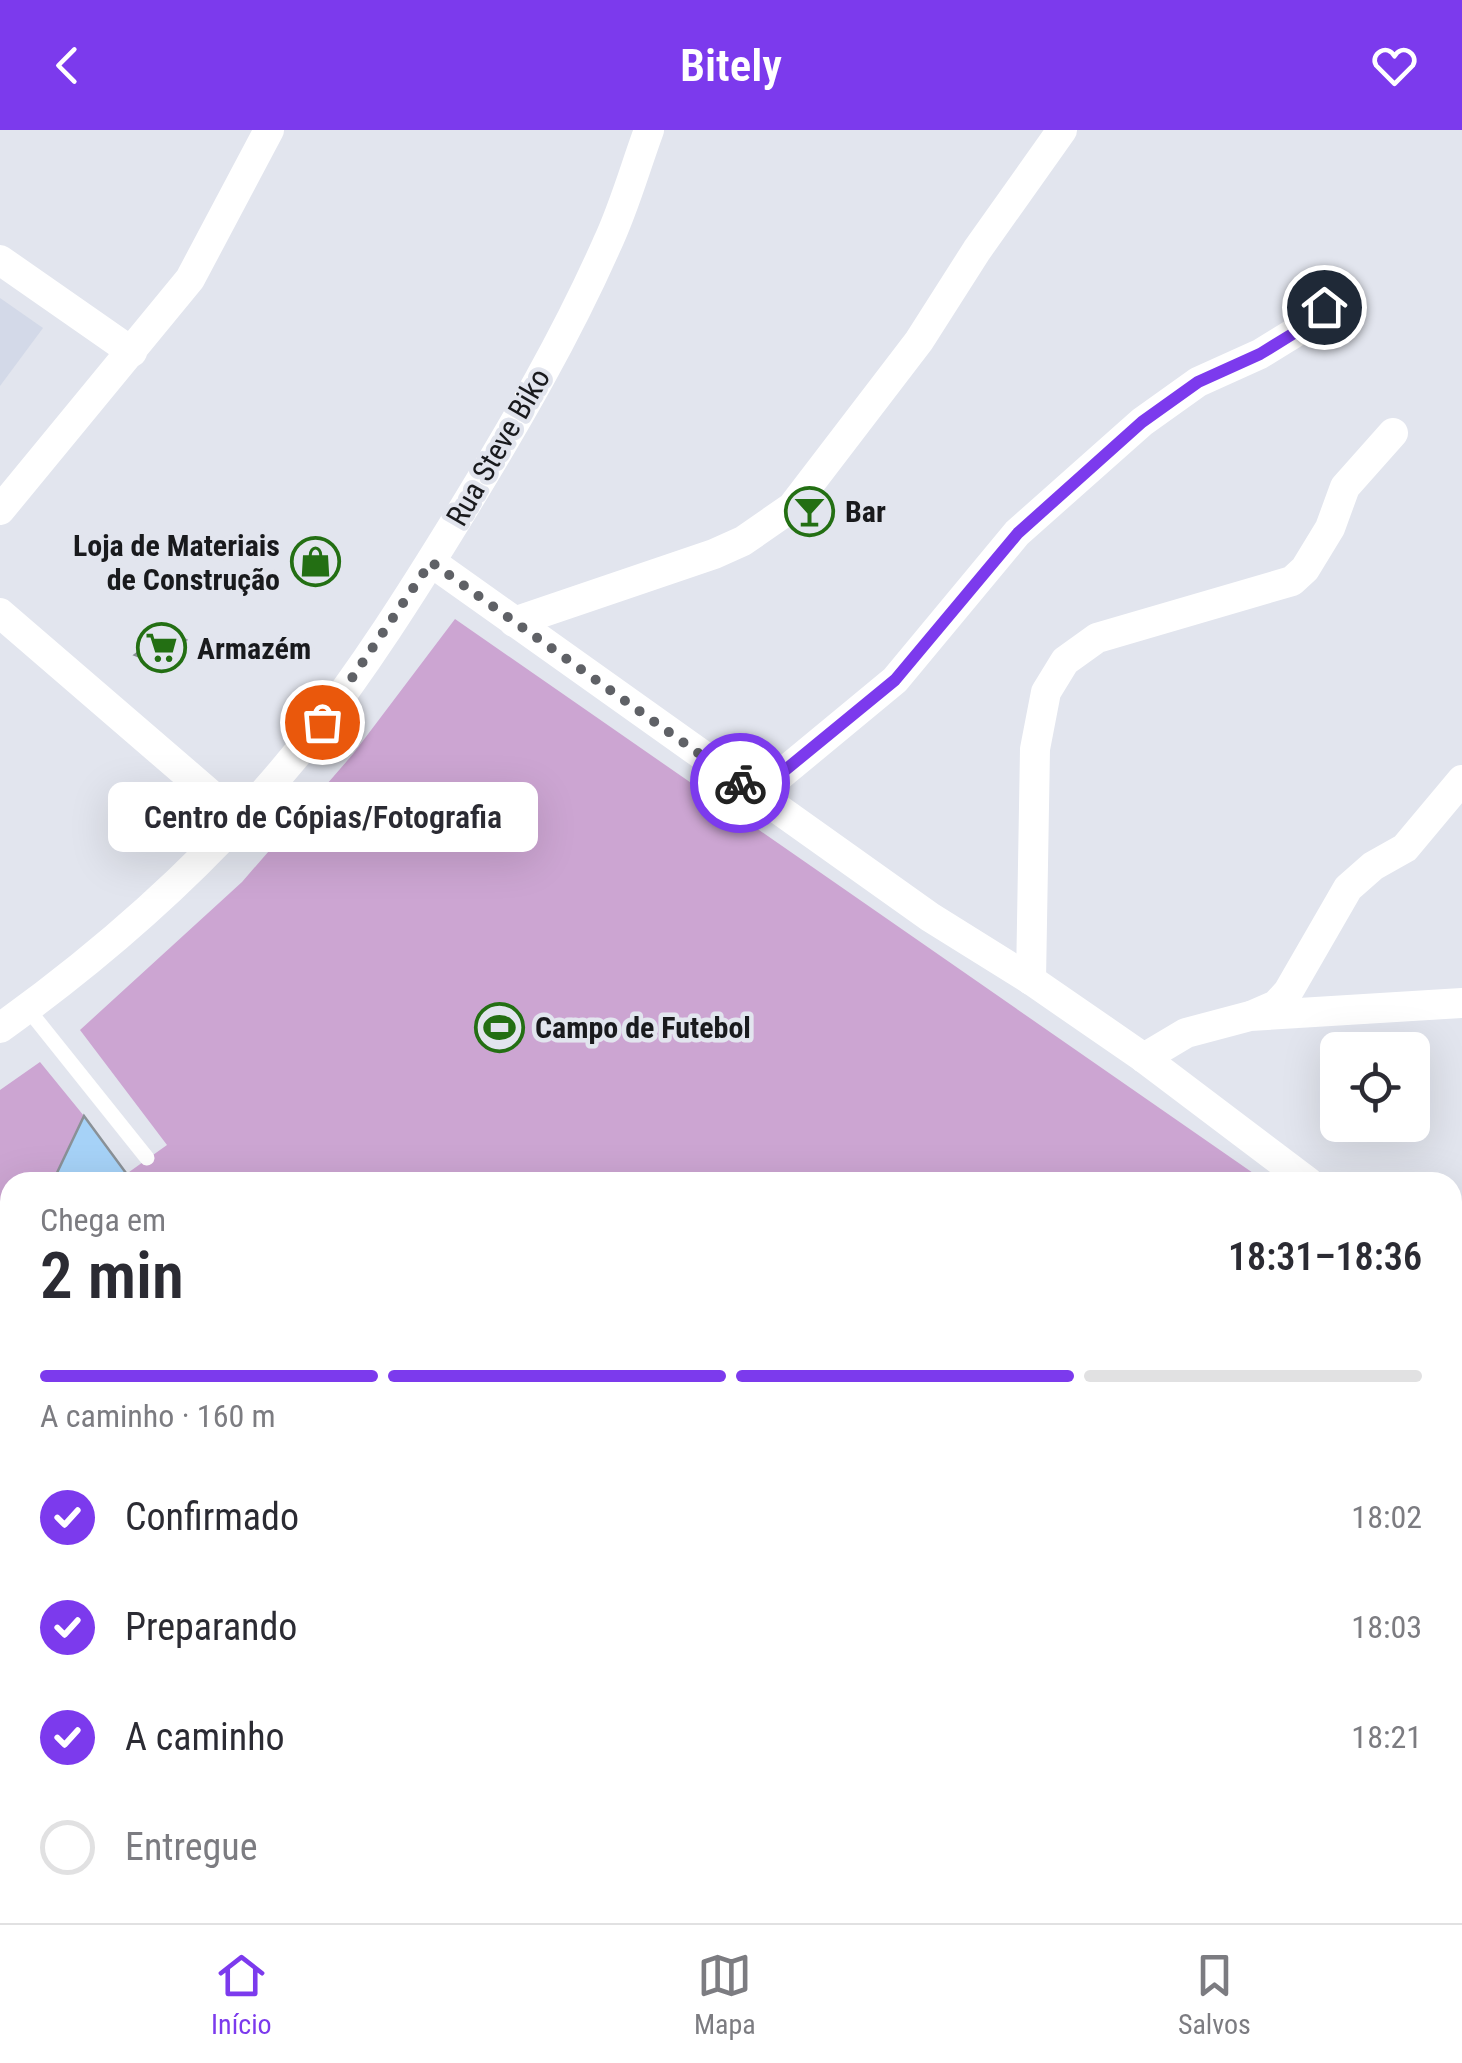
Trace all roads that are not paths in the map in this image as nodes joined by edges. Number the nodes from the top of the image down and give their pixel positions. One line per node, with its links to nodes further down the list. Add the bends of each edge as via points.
1 (270, 130): 6 (street, via 190,279)
2 (649, 130): 9 (street, Rua Steve Biko, via 608,242 529,400)
3 (1062, 130): 11 (street, via 919,341 792,507 714,554)
4 (0, 260): 6 (street)
5 (1343, 302): 13 (street, via 1324,307 1260,354 1198,382 1142,422 1018,533 895,680)
6 (132, 352): 8 (street)
7 (1393, 433): 15 (street, via 1345,487 1330,528 1292,582 1097,638 1065,661 1046,692 1035,748)
8 (0, 510)
9 (431, 562): 11 (street); 14 (street, Rua Steve Biko, via 336,703)
10 (0, 613): 14 (street)
11 (514, 622): 13 (street)
12 (1462, 780): 18 (street, via 1405,848 1348,888 1288,992)
13 (756, 794): 15 (street)
14 (239, 819): 17 (street, Rua Steve Biko)
15 (1031, 980): 20 (street)
16 (1462, 1002): 18 (street)
17 (28, 1008): 19 (street, Rua Steve Biko); 21 (lane)
18 (1250, 1016): 20 (street, via 1186,1033)
19 (0, 1028)
20 (1144, 1058): 22 (street)
21 (147, 1158)
22 (1295, 1172)

